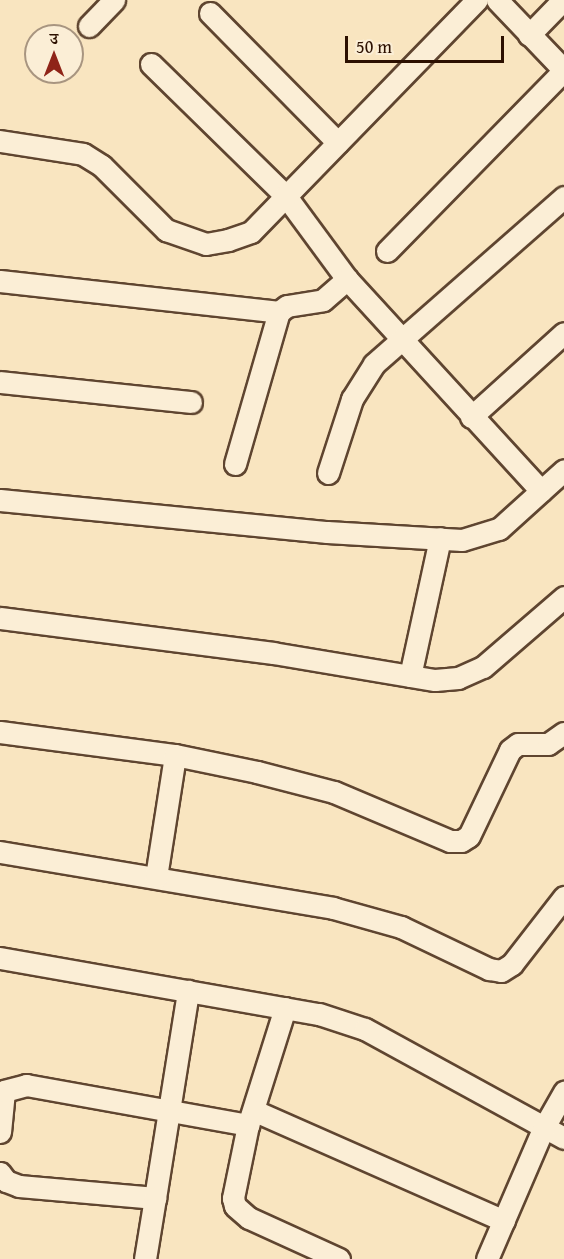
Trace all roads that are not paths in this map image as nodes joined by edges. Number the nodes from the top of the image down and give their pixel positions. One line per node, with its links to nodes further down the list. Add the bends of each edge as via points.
1 (114, 0): 6 (street)
2 (477, 0): 11 (street)
3 (497, 0): 7 (street)
4 (563, 0): 7 (street)
5 (210, 13): 11 (street)
6 (89, 26)
7 (529, 35): 9 (street)
8 (151, 64): 12 (street)
9 (564, 70): 14 (street)
10 (0, 141): 12 (street, via 83,154 102,166 166,230 206,244 251,232)
11 (338, 143): 12 (street)
12 (285, 195): 15 (street)
13 (564, 197): 19 (street)
14 (387, 251)
15 (347, 279): 17 (street, via 323,300 287,306); 19 (street)
16 (0, 280): 17 (street)
17 (279, 312): 23 (street)
18 (564, 333): 22 (street)
19 (401, 339): 22 (street); 25 (street, via 361,382)
20 (0, 382): 21 (street)
21 (191, 402)
22 (471, 417): 26 (street)
23 (235, 464)
24 (564, 470): 26 (street)
25 (328, 473)
26 (541, 491): 28 (street, via 499,529 481,537)
27 (0, 500): 28 (street, via 327,532)
28 (440, 538): 31 (street)
29 (564, 597): 31 (street, via 483,667 458,678)
30 (0, 618): 31 (street, via 273,653)
31 (410, 676)
32 (0, 732): 34 (street)
33 (564, 733): 34 (street, via 548,744 518,744 510,750 469,836 461,841 450,841 334,792)
34 (175, 755): 36 (street)
35 (0, 852): 36 (street)
36 (156, 877): 37 (street, via 333,908 401,927 489,969 501,971 512,964)
37 (564, 897)
38 (0, 958): 39 (street)
39 (188, 991): 40 (street); 42 (street)
40 (285, 1008): 43 (street); 44 (street, via 365,1029)
41 (564, 1092): 44 (street)
42 (169, 1111): 43 (street); 45 (street, via 18,1086 4,1092); 48 (street)
43 (251, 1118): 49 (street); 51 (street, via 233,1186 235,1206 249,1218)
44 (543, 1129): 46 (street); 49 (street)
45 (0, 1132)
46 (564, 1138)
47 (0, 1173): 48 (street, via 6,1181 19,1186)
48 (155, 1198): 50 (street)
49 (504, 1221): 52 (street)
50 (144, 1259)
51 (339, 1259)
52 (488, 1259)

